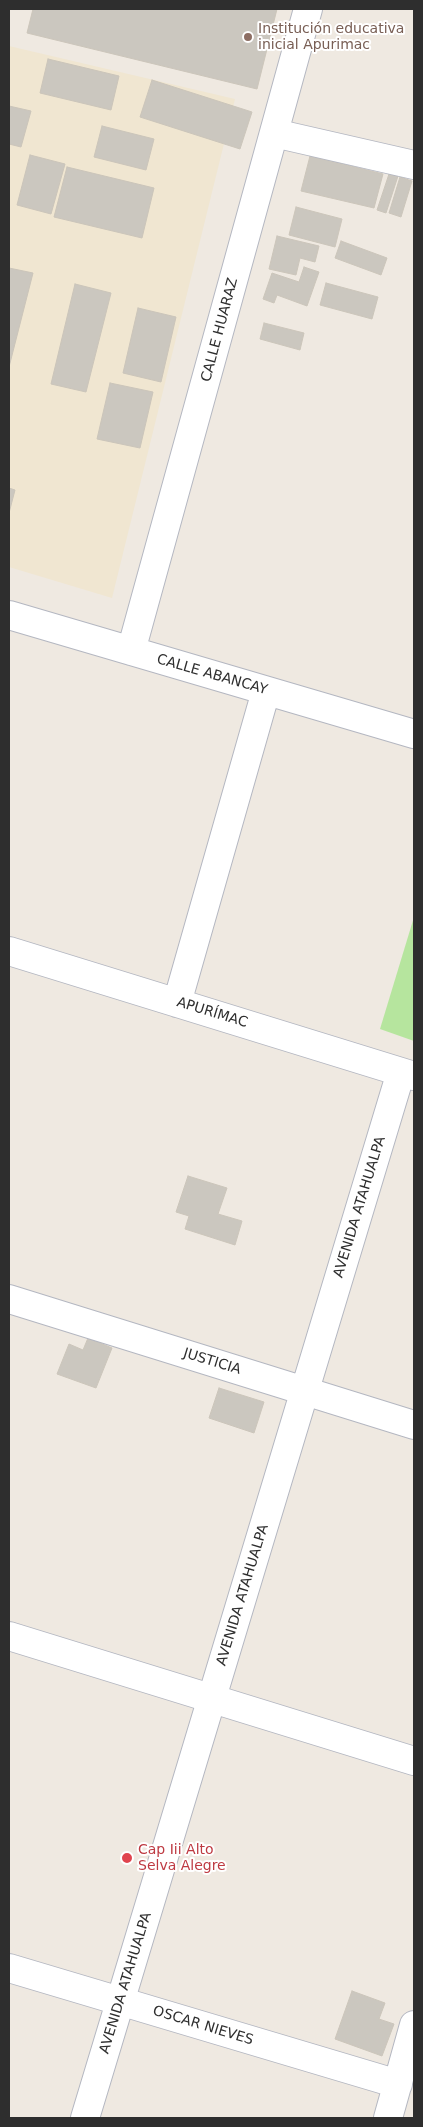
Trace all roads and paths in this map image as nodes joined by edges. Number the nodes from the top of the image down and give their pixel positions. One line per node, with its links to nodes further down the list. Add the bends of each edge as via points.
1 (308, 9): 2 (street, CALLE HUARAZ)
2 (274, 133): 3 (street); 5 (street, CALLE HUARAZ)
3 (414, 165)
4 (9, 615): 5 (street, CALLE ABANCAY)
5 (131, 651): 6 (street, CALLE ABANCAY)
6 (266, 691): 7 (street, CALLE ABANCAY); 9 (street)
7 (414, 734)
8 (9, 951): 9 (street, APURÍMAC)
9 (177, 1003): 10 (street, APURÍMAC)
10 (408, 1074): 12 (street, AVENIDA ATAHUALPA)
11 (9, 1299): 12 (street, JUSTICIA)
12 (304, 1391): 13 (street, JUSTICIA); 15 (street, AVENIDA ATAHUALPA)
13 (414, 1425)
14 (9, 1636): 15 (street)
15 (211, 1698): 16 (street); 18 (street, AVENIDA ATAHUALPA)
16 (414, 1760)
17 (9, 1968): 18 (street, OSCAR NIEVES)
18 (120, 2002): 20 (street, OSCAR NIEVES); 21 (street, AVENIDA ATAHUALPA)
19 (414, 2025): 20 (street)
20 (398, 2084): 22 (street)
21 (85, 2118)
22 (388, 2118)

